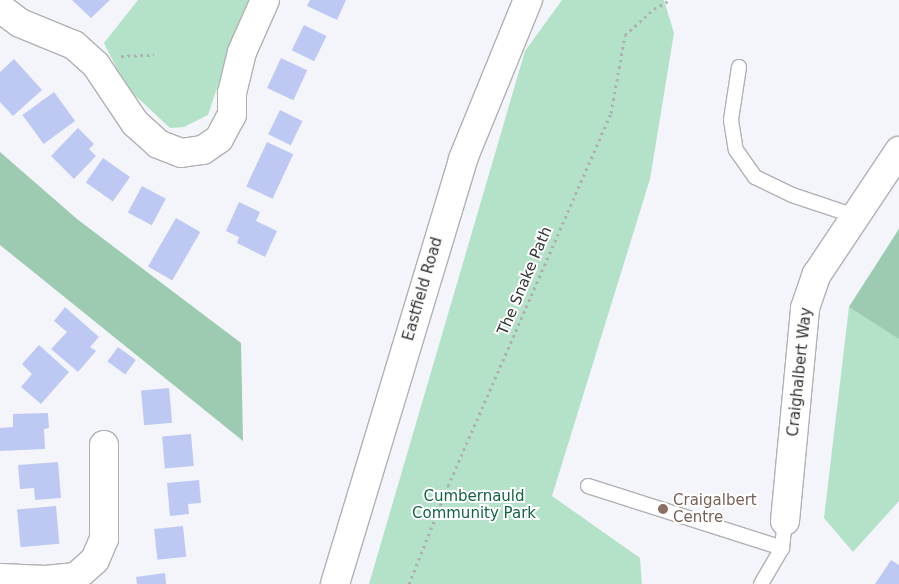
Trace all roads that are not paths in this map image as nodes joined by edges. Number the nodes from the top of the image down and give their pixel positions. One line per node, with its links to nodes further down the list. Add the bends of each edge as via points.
1 (265, 0): 3 (street, via 242,52 232,94 232,115 219,139 203,150 182,152 158,144 134,123 96,65 74,45 20,23)
2 (528, 0): 12 (street, Eastfield Road, via 463,159)
3 (0, 8)
4 (739, 67): 6 (lane, via 731,120 736,150 755,177 792,195)
5 (899, 151): 6 (street, Craighalbert Way)
6 (855, 216): 9 (street, Craighalbert Way, via 817,274 805,308)
7 (104, 446): 11 (street, via 104,539 95,560 76,577 46,580)
8 (588, 486): 10 (lane)
9 (785, 521): 10 (lane, Craighalbert Way)
10 (782, 548): 13 (lane, Craighalbert Way)
11 (0, 578)
12 (335, 584)
13 (761, 584)

